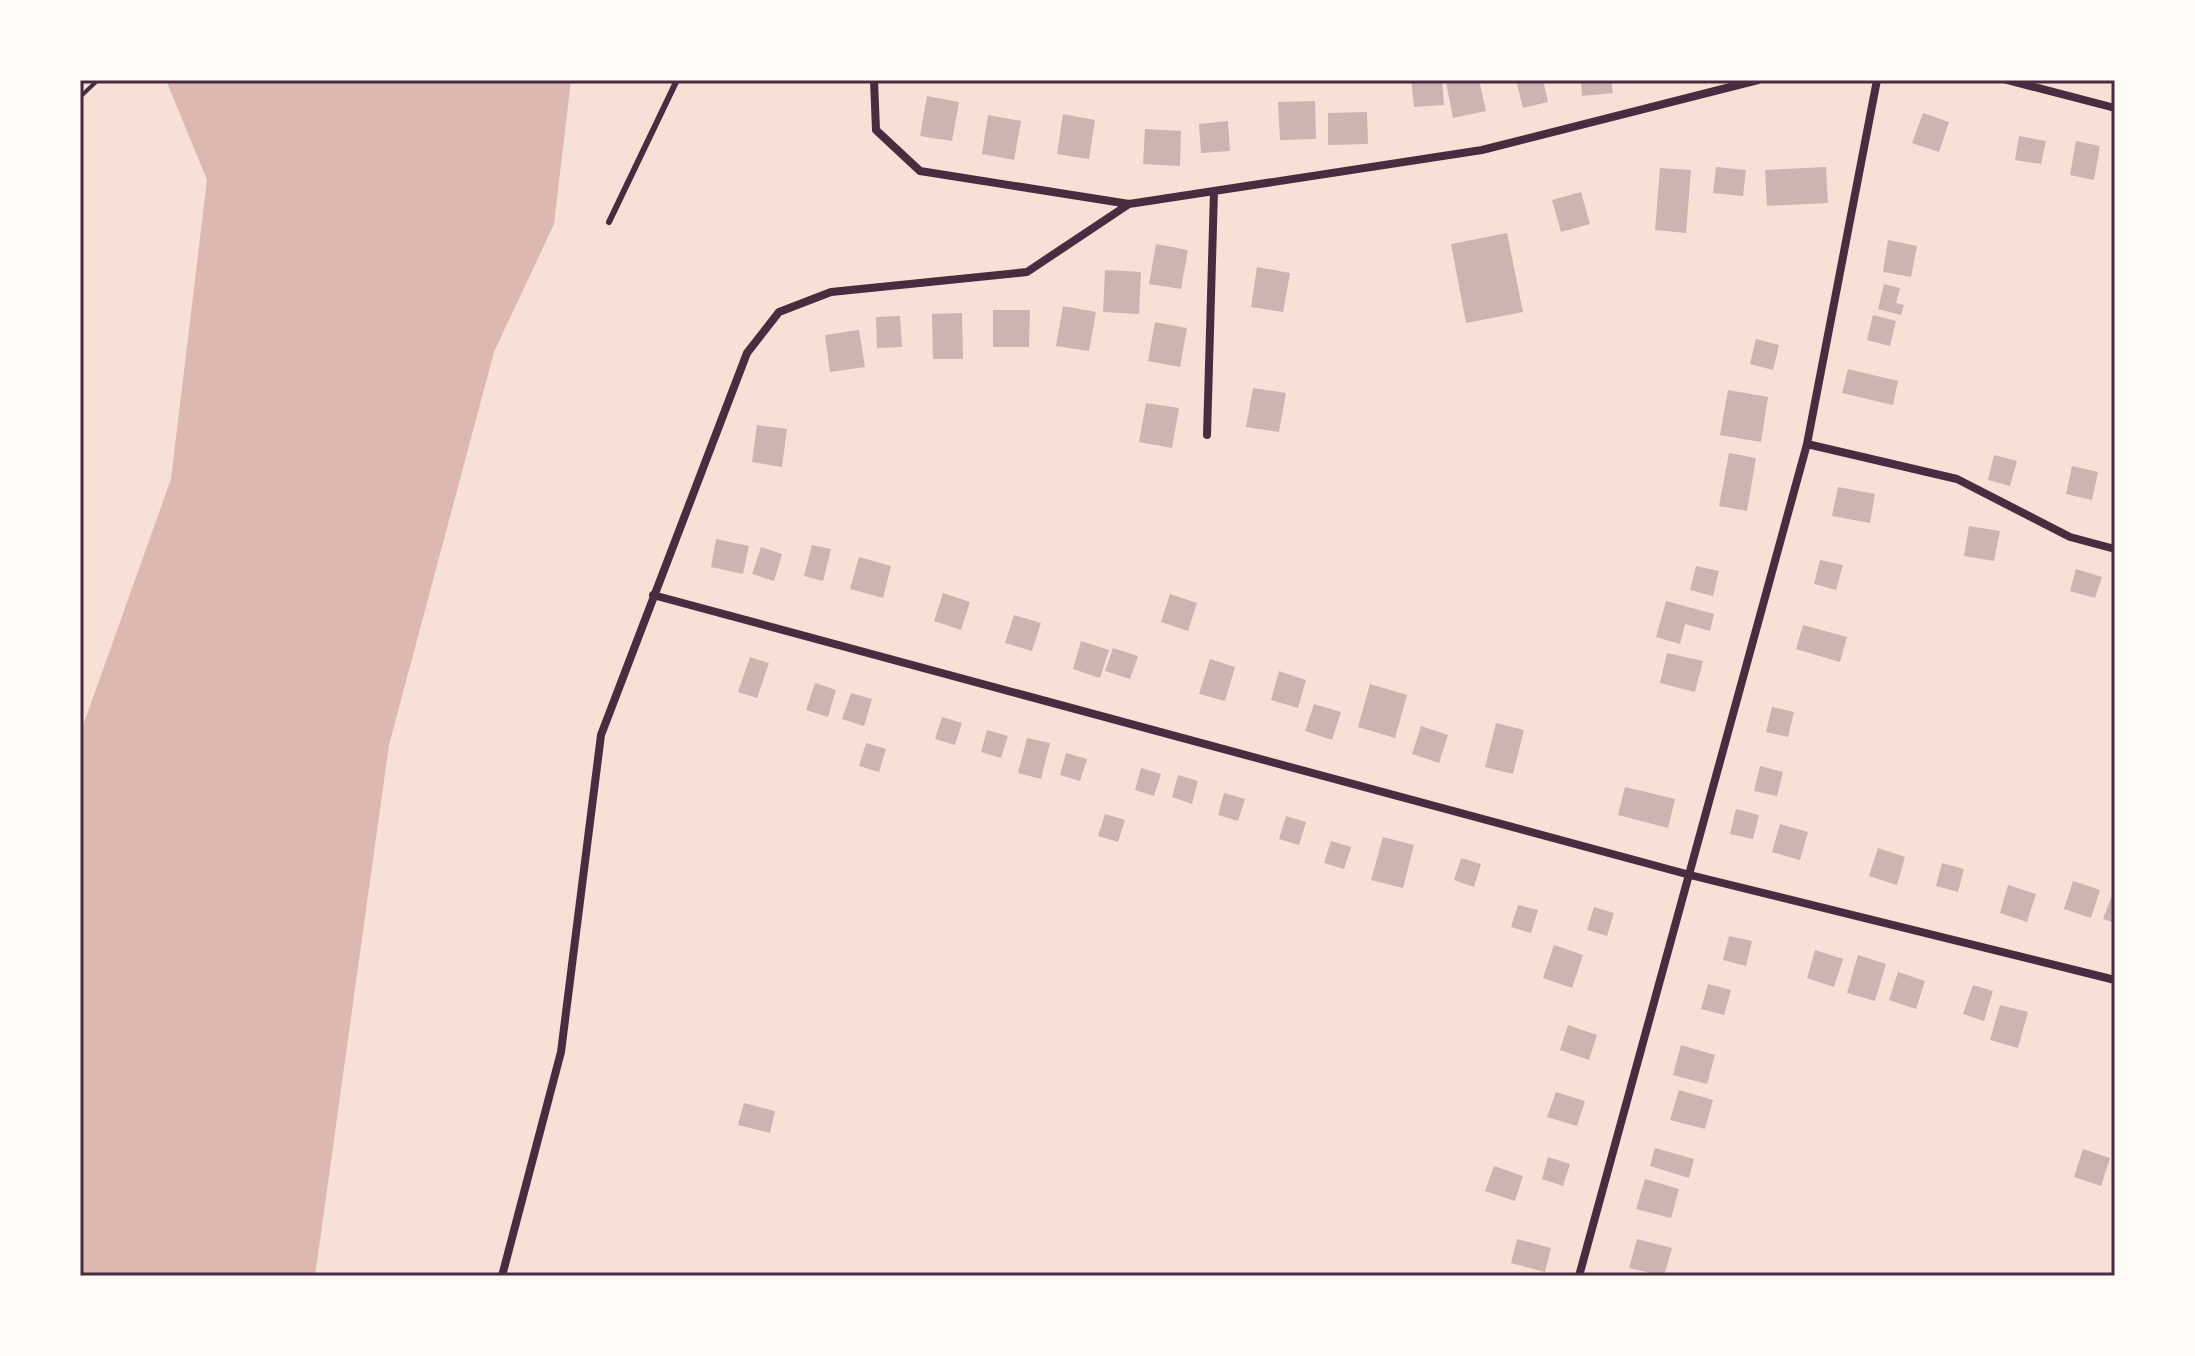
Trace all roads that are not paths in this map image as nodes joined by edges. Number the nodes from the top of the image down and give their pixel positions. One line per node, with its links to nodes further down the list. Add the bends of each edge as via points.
1 (677, 80): 9 (lane)
2 (874, 80): 8 (street, via 876,130 920,171)
3 (1758, 80): 7 (street, via 1482,150)
4 (1877, 80): 11 (street)
5 (2007, 80): 6 (street)
6 (2115, 108)
7 (1214, 191): 8 (street); 10 (street)
8 (1129, 204): 13 (street, via 1027,272 831,292 779,312 747,353)
9 (609, 222)
10 (1207, 435)
11 (1807, 444): 12 (street, via 1957,479 2070,537); 14 (street)
12 (2115, 549)
13 (653, 595): 14 (street); 16 (street, via 601,735 561,1052)
14 (1690, 875): 15 (street); 17 (street)
15 (2115, 980)
16 (502, 1276)
17 (1579, 1276)

